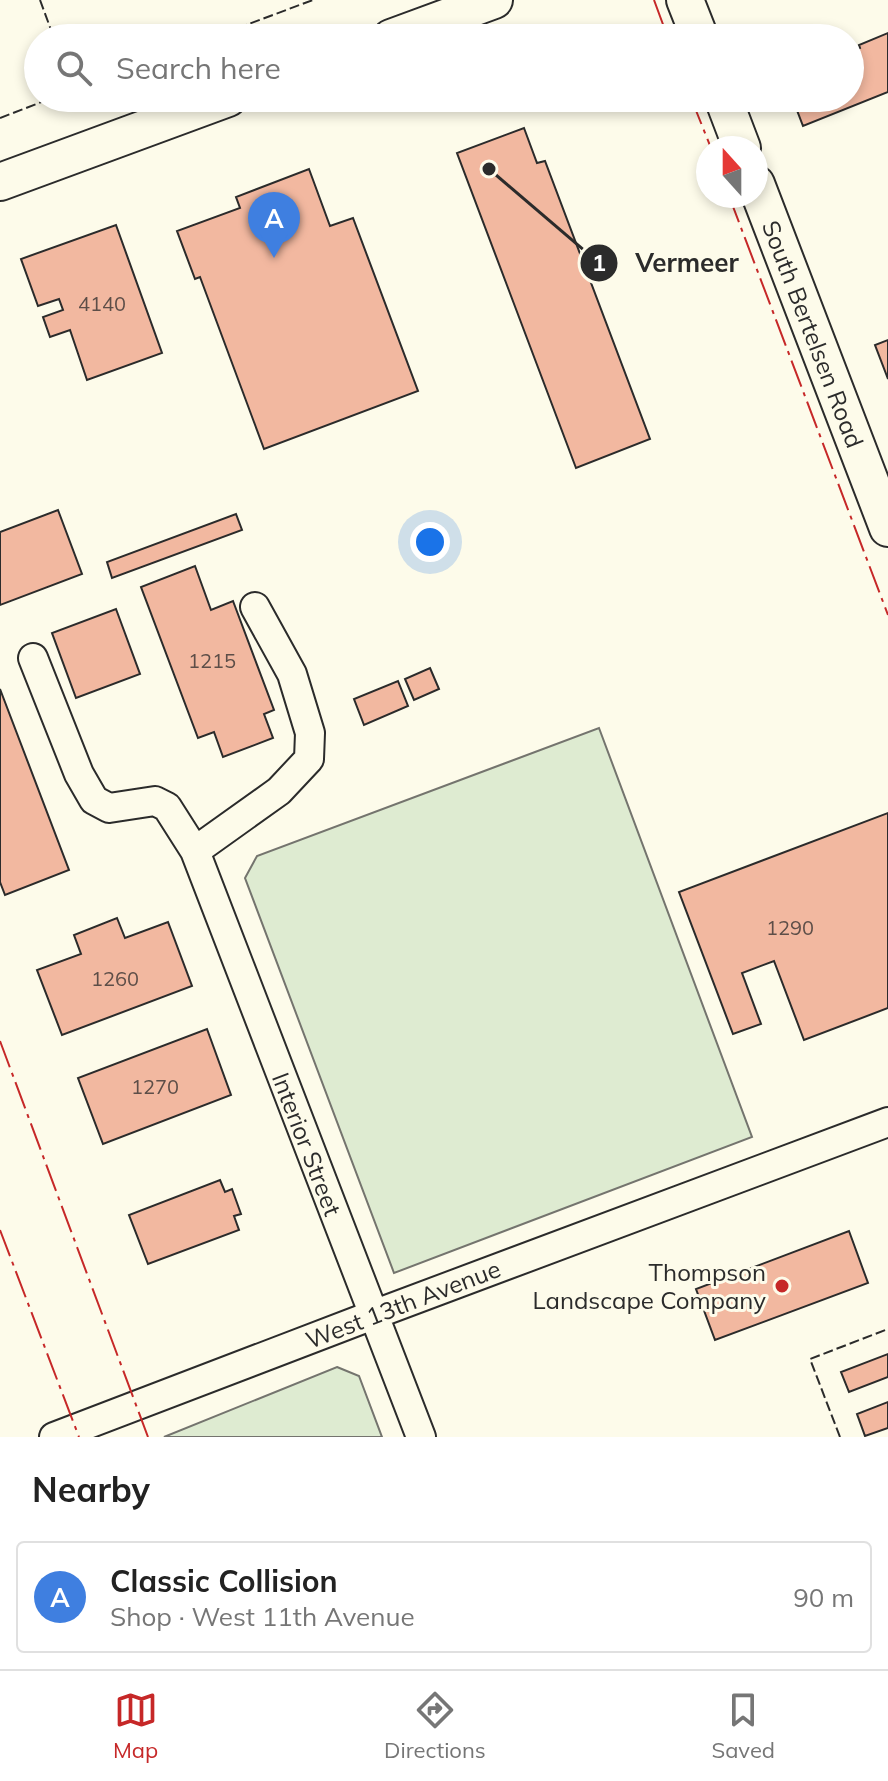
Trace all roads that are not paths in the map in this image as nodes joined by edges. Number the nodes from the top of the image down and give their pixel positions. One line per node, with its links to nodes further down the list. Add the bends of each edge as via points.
1 (494, 0): 3 (main road)
2 (685, 0): 4 (main road)
3 (429, 24)
4 (694, 24)
5 (190, 112): 8 (main road)
6 (728, 112): 7 (main road)
7 (737, 136)
8 (0, 182)
9 (765, 208): 10 (main road, South Bertelsen Road)
10 (888, 528)
11 (255, 607): 13 (street, via 292,674 310,733 309,759 279,791)
12 (33, 658): 13 (street, Interior Street, via 94,800 109,808 155,801 167,807)
13 (195, 851): 15 (street, Interior Street)
14 (888, 1122): 15 (street, West 13th Avenue)
15 (373, 1315): 16 (street, West 13th Avenue); 17 (street, Interior Street)
16 (54, 1437)
17 (421, 1437)

